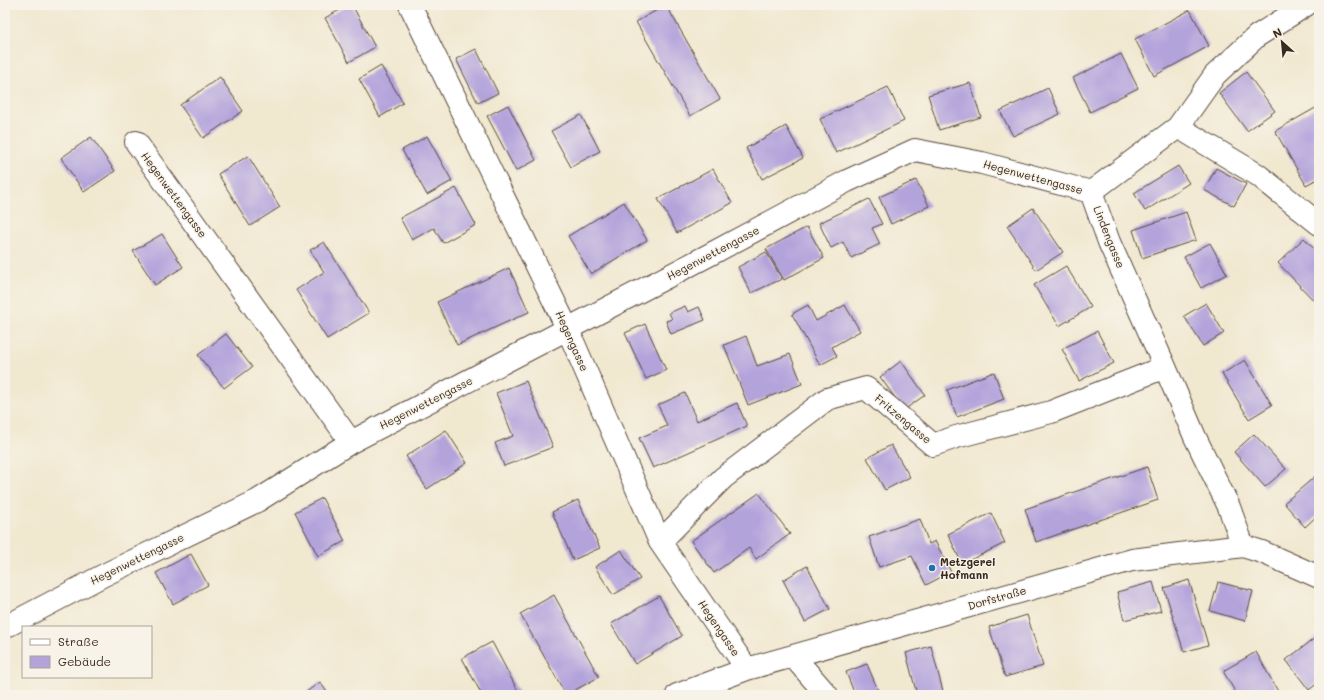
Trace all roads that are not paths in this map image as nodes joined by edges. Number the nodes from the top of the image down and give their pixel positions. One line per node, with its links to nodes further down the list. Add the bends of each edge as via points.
1 (410, 5): 7 (street, Hegengasse)
2 (1306, 5): 3 (street, Lindengasse, via 1257,36 1215,75)
3 (1178, 127): 5 (street, Lindengasse); 6 (street, via 1258,175)
4 (136, 142): 9 (street, Hegenwettengasse)
5 (1091, 192): 7 (street, Hegenwettengasse, via 982,163 915,150 847,181); 8 (street, Lindengasse, via 1109,242)
6 (1319, 224)
7 (568, 330): 9 (street, Hegenwettengasse); 10 (street, Hegengasse)
8 (1165, 367): 10 (street, Fritzengasse, via 1051,412 933,445 866,388 827,399 723,478); 11 (street, Lindengasse, via 1229,507)
9 (351, 442): 13 (street, Hegenwettengasse, via 256,501 104,575)
10 (660, 542): 15 (street, Hegengasse)
11 (1243, 546): 12 (street, Dorfstraße); 14 (street, Dorfstraße, via 1132,560)
12 (1319, 577)
13 (5, 627)
14 (793, 656): 15 (street, Dorfstraße); 17 (street)
15 (747, 669): 16 (street, Dorfstraße)
16 (677, 695)
17 (827, 695)

